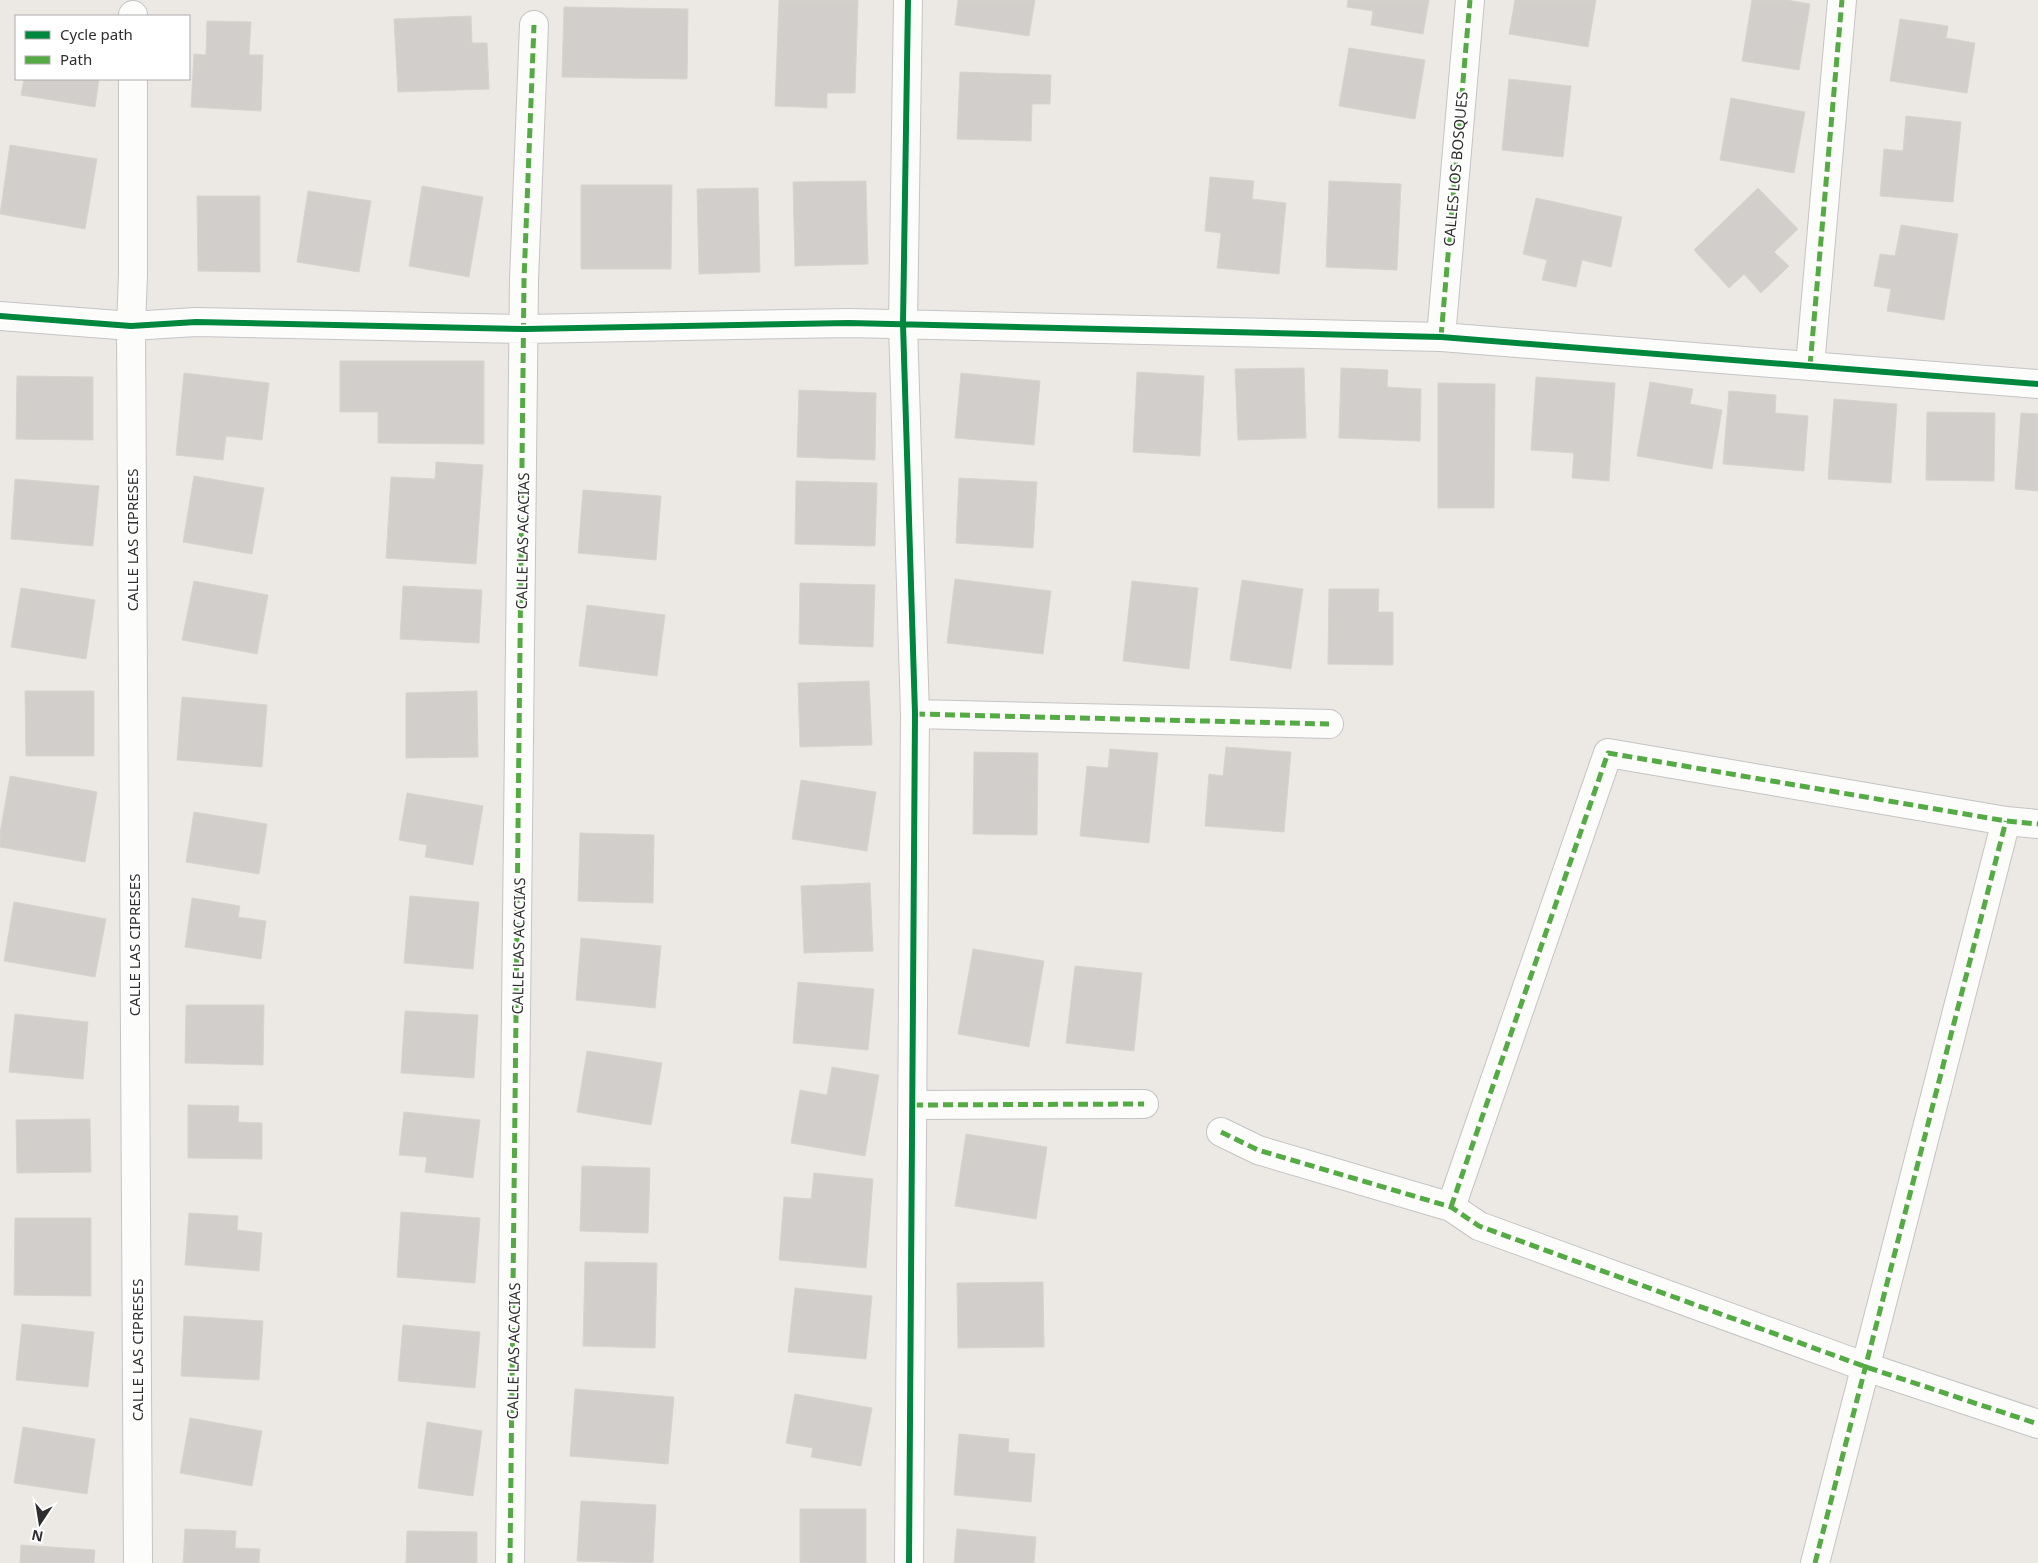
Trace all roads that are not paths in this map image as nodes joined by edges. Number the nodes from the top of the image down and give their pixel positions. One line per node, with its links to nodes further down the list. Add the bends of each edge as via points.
1 (908, 0): 7 (street)
2 (1470, 0): 10 (street, CALLES LOS BOSQUES)
3 (1842, 0): 11 (street)
4 (534, 25): 9 (street, CALLE LAS ACACIAS)
5 (133, 80): 8 (street, CALLE LAS CIPRESES)
6 (0, 316): 8 (street)
7 (903, 324): 9 (street); 10 (street); 13 (street)
8 (131, 326): 9 (street, via 196,322); 23 (street, CALLE LAS CIPRESES)
9 (525, 329): 24 (street, CALLE LAS ACACIAS)
10 (1441, 337): 11 (street)
11 (1810, 366): 12 (street)
12 (2038, 384)
13 (915, 714): 14 (street); 18 (street)
14 (1329, 724)
15 (2006, 820): 16 (street); 20 (street, via 1608,753); 21 (street)
16 (2038, 824)
17 (1144, 1104): 18 (street)
18 (912, 1106): 25 (street)
19 (1221, 1132): 20 (street, via 1258,1150)
20 (1452, 1207): 21 (street, via 1479,1226)
21 (1866, 1368): 22 (street); 26 (street)
22 (2038, 1424)
23 (138, 1563)
24 (510, 1563)
25 (909, 1563)
26 (1815, 1563)

